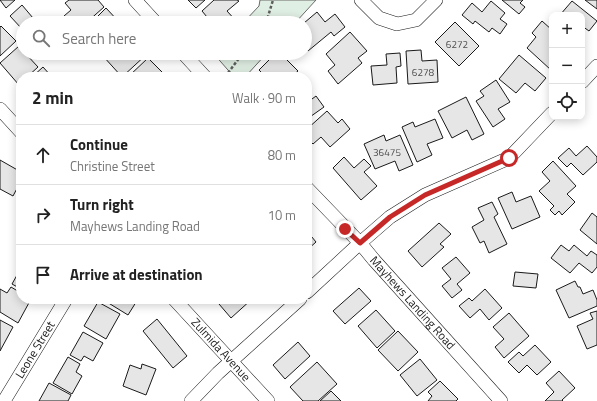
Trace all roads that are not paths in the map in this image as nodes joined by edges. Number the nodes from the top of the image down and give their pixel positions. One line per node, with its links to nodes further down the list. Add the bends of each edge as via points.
1 (135, 0): 4 (street)
2 (362, 0): 3 (street, via 379,18 397,24 416,20)
3 (436, 0)
4 (150, 16)
5 (189, 60): 7 (street)
6 (597, 66): 8 (street)
7 (200, 72)
8 (585, 79)
9 (0, 109): 11 (street)
10 (549, 116): 13 (street, via 509,158 425,195 390,217)
11 (16, 127)
12 (312, 193): 13 (street, Mayhews Landing Road)
13 (360, 243): 14 (street); 22 (street, Mayhews Landing Road)
14 (312, 287)
15 (63, 304): 19 (street, Leone Street)
16 (179, 304): 18 (street, Zulmida Avenue)
17 (295, 304): 18 (street)
18 (232, 362): 20 (street); 21 (street, Zulmida Avenue)
19 (4, 401)
20 (191, 401)
21 (268, 401)
22 (501, 401)

